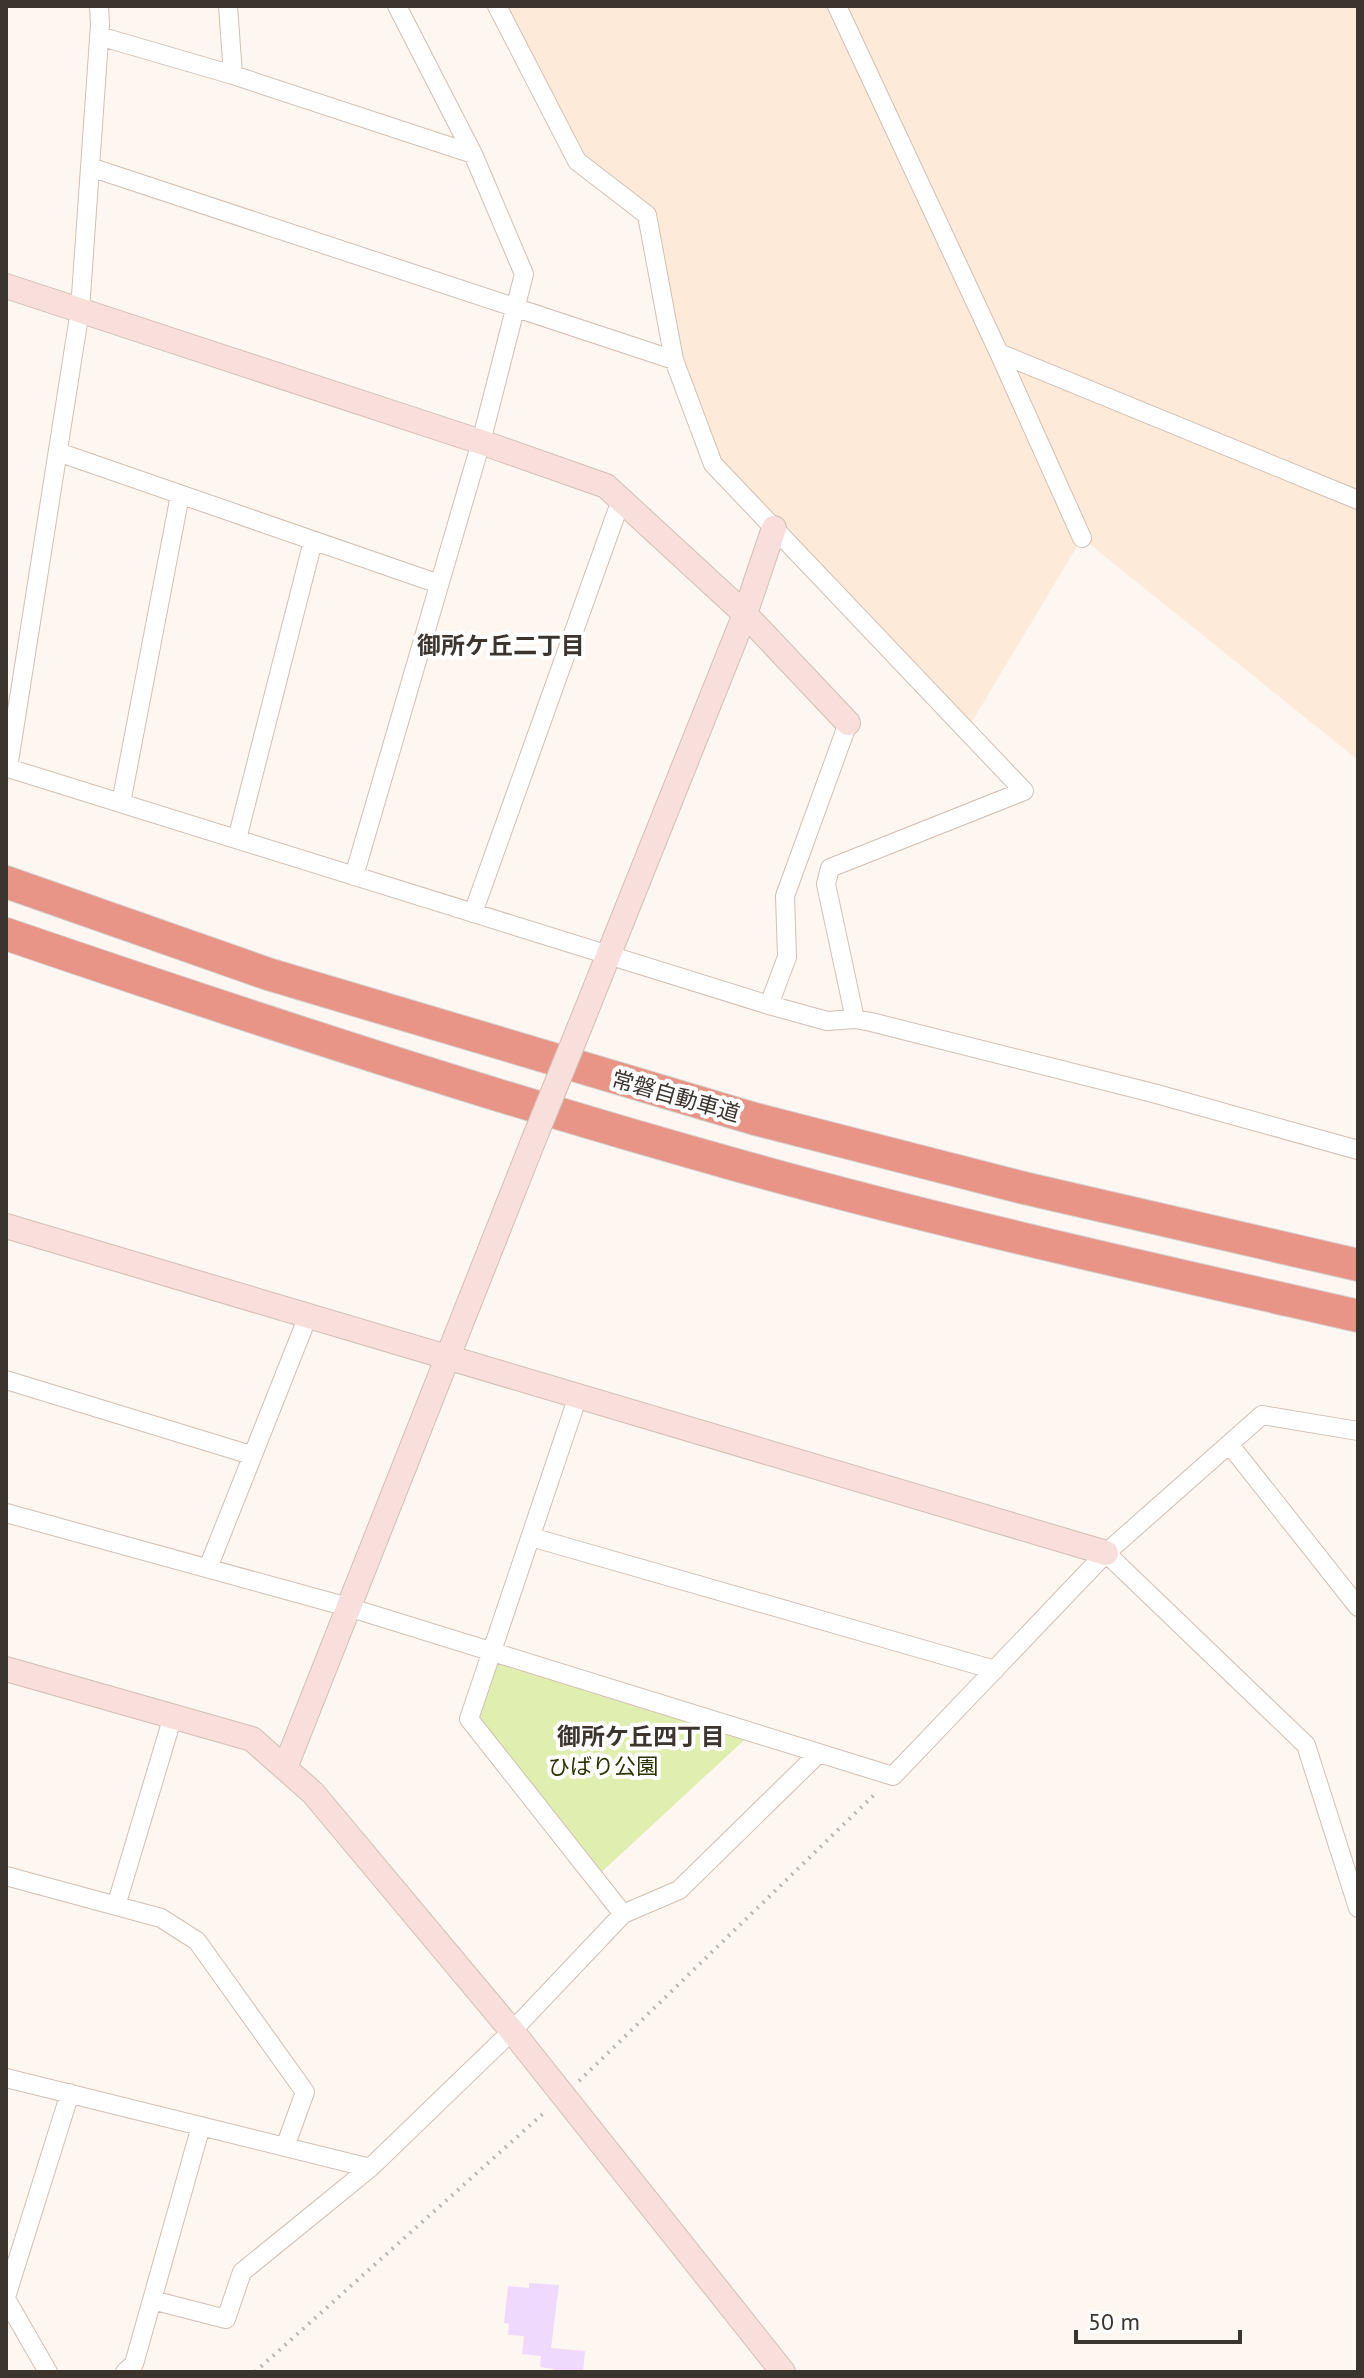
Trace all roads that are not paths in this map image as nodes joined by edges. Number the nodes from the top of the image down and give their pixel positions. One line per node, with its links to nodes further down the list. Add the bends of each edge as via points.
1 (99, 6): 6 (street)
2 (228, 6): 7 (street)
3 (397, 6): 8 (street)
4 (497, 6): 14 (street, via 577,161 647,215)
5 (837, 6): 13 (street)
6 (99, 36): 7 (street); 9 (street)
7 (233, 75): 8 (street)
8 (473, 154): 11 (street, via 524,274)
9 (90, 167): 11 (street); 12 (street)
10 (6, 286): 12 (street)
11 (515, 309): 14 (street); 15 (street)
12 (80, 310): 15 (street); 16 (street)
13 (999, 353): 19 (street); 21 (street)
14 (674, 360): 20 (street, via 713,464)
15 (481, 442): 18 (street, via 606,486); 23 (street)
16 (58, 452): 17 (street); 26 (street, via 8,768)
17 (180, 495): 22 (street); 26 (street)
18 (621, 500): 24 (street); 30 (street)
19 (1358, 500)
20 (774, 528): 24 (street); 34 (street, via 1024,791 830,868 826,884)
21 (1082, 538)
22 (313, 541): 23 (street); 27 (street)
23 (439, 584): 28 (street)
24 (745, 614): 25 (street); 32 (street)
25 (848, 723): 33 (street, via 785,896 787,957)
26 (121, 803): 27 (street)
27 (237, 839): 28 (street)
28 (354, 876): 30 (street)
29 (6, 882): 37 (highway, 常磐自動車道, via 268,974 755,1119)
30 (473, 913): 32 (street)
31 (6, 934): 39 (highway, via 249,1018 727,1162 1022,1239)
32 (607, 953): 33 (street); 40 (street, bridge)
33 (769, 1005): 34 (street, via 827,1021)
34 (855, 1019): 35 (street)
35 (1358, 1150)
36 (6, 1226): 38 (street)
37 (1358, 1265)
38 (308, 1316): 40 (street); 45 (street)
39 (1358, 1316)
40 (446, 1358): 42 (street); 50 (street)
41 (6, 1380): 45 (street)
42 (578, 1396): 47 (street); 48 (street)
43 (1358, 1431): 44 (street, via 1262,1415)
44 (1230, 1445): 48 (street); 51 (street)
45 (251, 1455): 49 (street)
46 (6, 1513): 49 (street)
47 (531, 1537): 52 (street); 54 (street)
48 (1106, 1553): 54 (street); 60 (street, via 1306,1745)
49 (208, 1568): 50 (street)
50 (348, 1607): 52 (street); 57 (street)
51 (1358, 1607)
52 (492, 1651): 56 (street); 61 (street, via 469,1719)
53 (6, 1669): 55 (street)
54 (995, 1670): 56 (street, via 893,1776)
55 (173, 1716): 57 (street, via 252,1739); 59 (street)
56 (819, 1753): 61 (street, via 679,1890)
57 (285, 1768): 62 (street, via 313,1793)
58 (6, 1876): 59 (street)
59 (116, 1906): 66 (street, via 161,1918 197,1941 305,2092)
60 (1358, 1908)
61 (623, 1914): 62 (street)
62 (512, 2031): 67 (street); 72 (street)
63 (6, 2078): 64 (street)
64 (70, 2093): 65 (street); 68 (street)
65 (201, 2126): 66 (street); 69 (street)
66 (285, 2147): 67 (street)
67 (370, 2168): 69 (street, via 242,2272 226,2319)
68 (6, 2298): 70 (street)
69 (152, 2300): 71 (street, via 134,2364)
70 (48, 2372)
71 (125, 2372)
72 (783, 2372)

